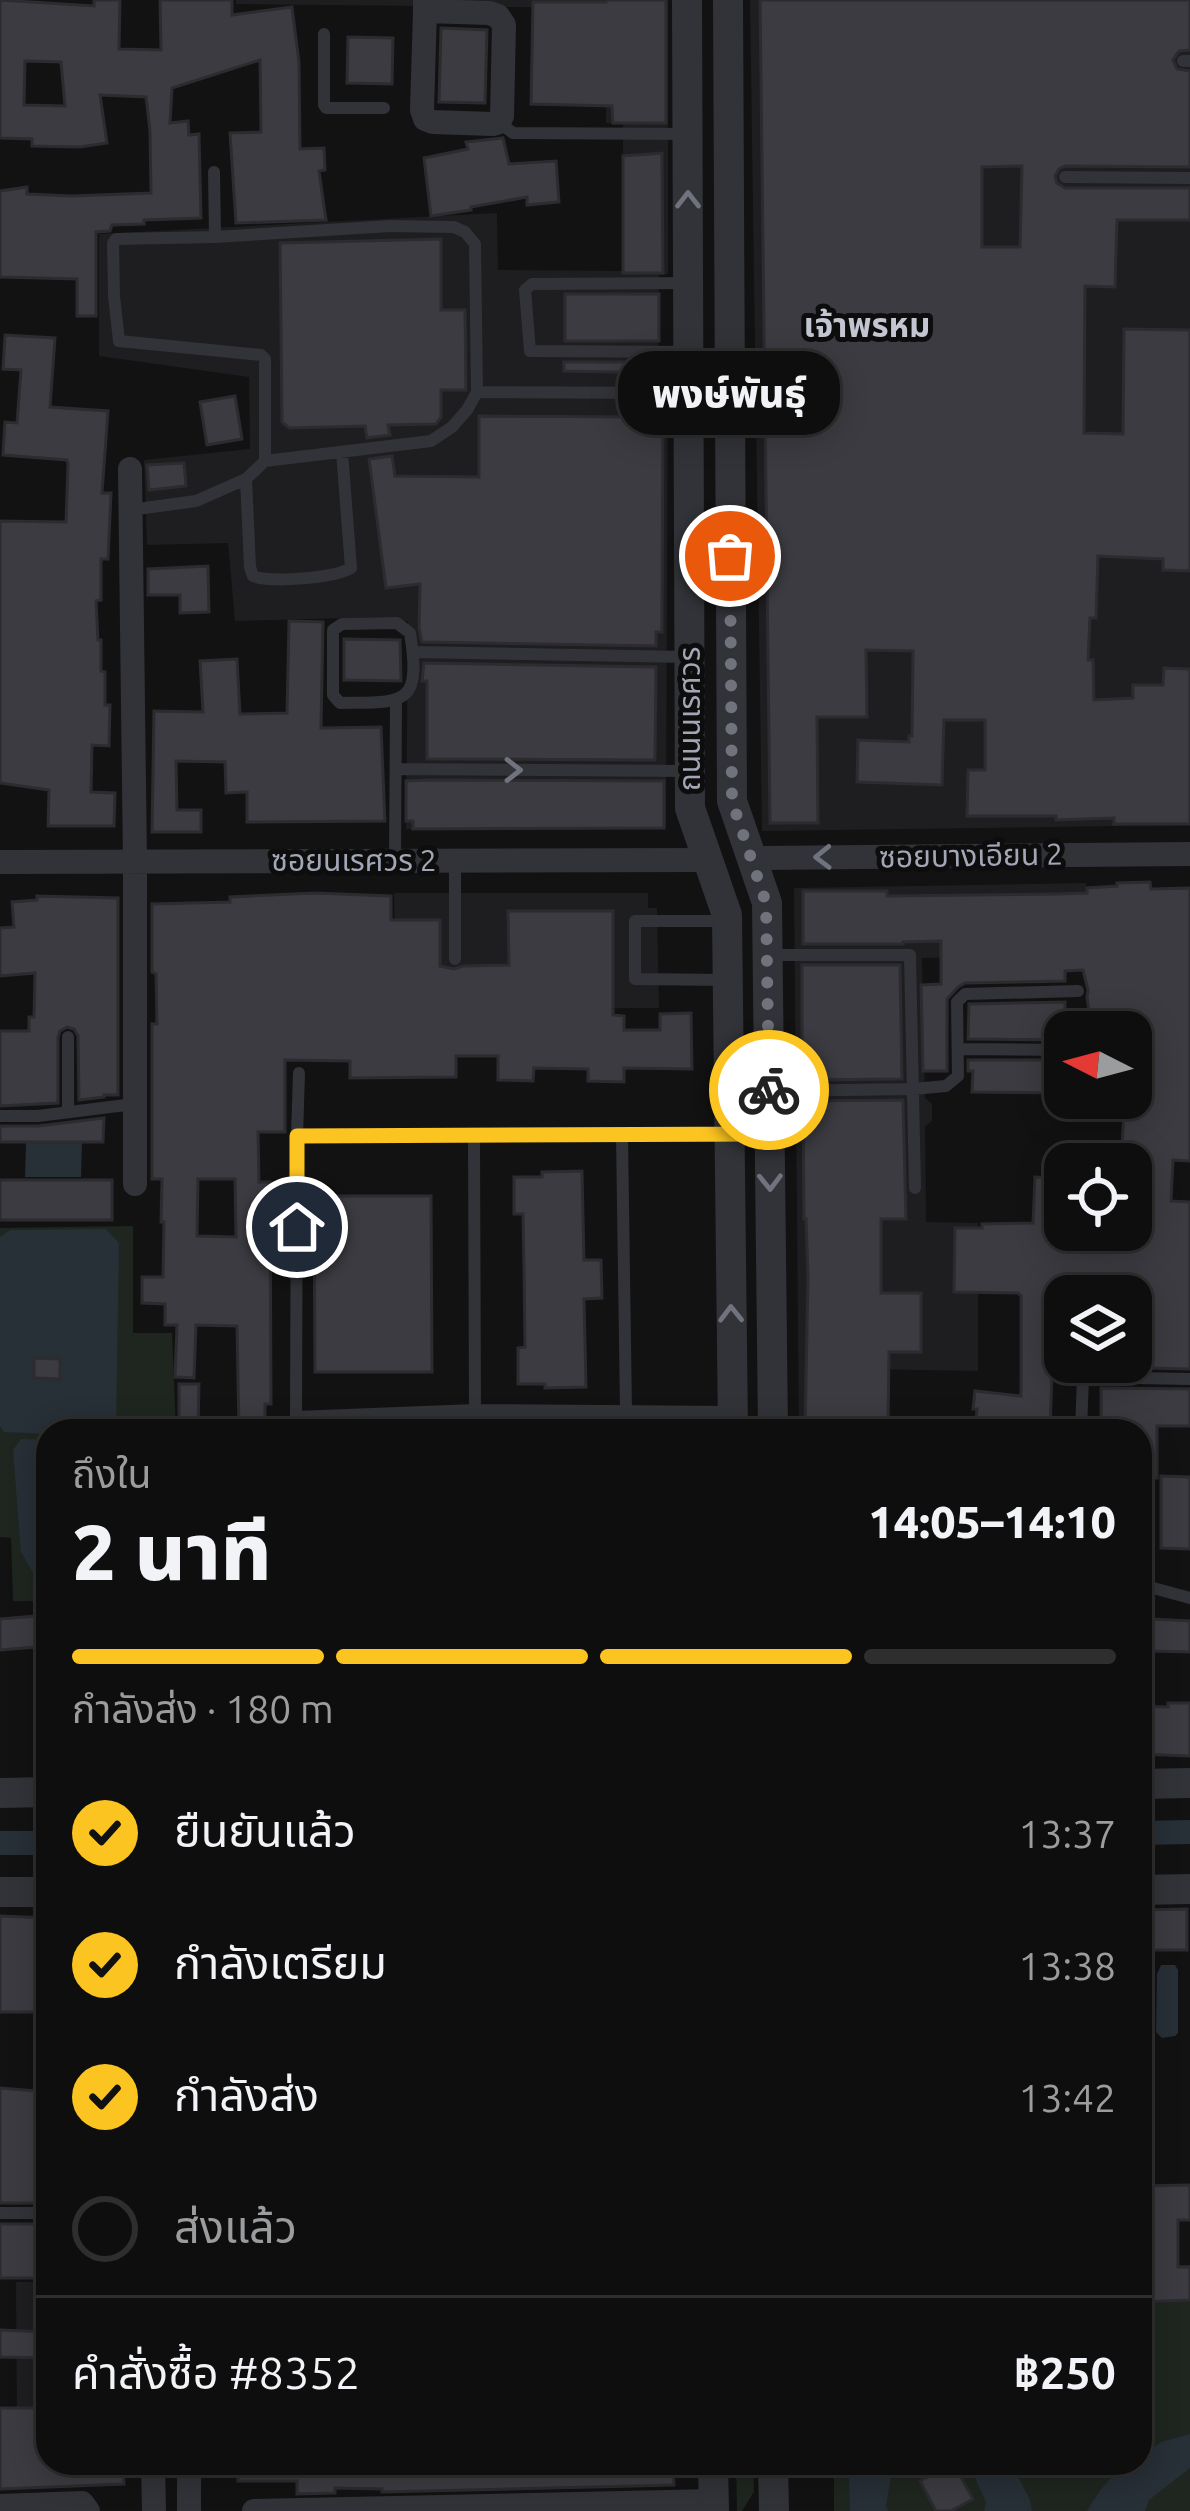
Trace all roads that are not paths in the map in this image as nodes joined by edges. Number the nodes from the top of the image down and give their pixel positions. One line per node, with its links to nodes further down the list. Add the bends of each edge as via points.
1 (687, 0): 7 (street, ถนนนเรศวร)
2 (728, 0): 27 (street, ถนนนเรศวร, via 732,801)
3 (425, 5): 6 (street, via 499,16); 6 (street, via 425,119)
4 (324, 34): 5 (lane, via 326,108)
5 (385, 108)
6 (499, 122): 7 (lane, via 513,133)
7 (688, 134): 12 (street, ถนนนเรศวร, one-way to 7)
8 (214, 172): 11 (lane)
9 (1065, 177): 10 (lane)
10 (1190, 178)
11 (215, 237): 14 (lane, via 391,226 465,232 475,244); 17 (lane, via 116,238 117,335 127,344 261,355)
12 (689, 284): 13 (street, ถนนนเรศวร); 13 (lane, via 525,290 530,351)
13 (690, 352): 15 (street, ถนนนเรศวร)
14 (477, 392): 15 (lane); 16 (lane, via 431,441)
15 (690, 393): 22 (street, ถนนนเรศวร)
16 (342, 452): 17 (lane); 19 (lane, via 351,560 344,573 253,576)
17 (265, 461): 19 (lane)
18 (130, 469): 20 (street)
19 (246, 479): 20 (lane, via 196,501)
20 (130, 510): 32 (street)
21 (413, 652): 22 (lane); 23 (lane, via 412,685); 23 (lane, via 410,633 397,623 334,630 335,700)
22 (690, 657): 25 (street, ถนนนเรศวร)
23 (396, 703): 24 (lane)
24 (396, 770): 25 (lane, one-way to 25); 29 (lane)
25 (689, 772): 28 (street, ถนนนเรศวร, via 689,808)
26 (1190, 854): 27 (street, ซอยบางเอียน 2, one-way to 27)
27 (751, 858): 34 (street, ถนนนเรศวร, via 766,903)
28 (708, 860): 30 (street, ซอยนเรศวร 2); 33 (street, ถนนนเรศวร)
29 (395, 861): 30 (street, ซอยนเรศวร 2); 32 (street, ซอยนเรศวร 2)
30 (454, 861): 35 (lane)
31 (0, 862): 32 (street, ซอยนเรศวร 2)
32 (135, 862): 44 (street)
33 (728, 921): 36 (street, ถนนนเรศวร); 36 (lane, via 635,921 635,979)
34 (767, 956): 42 (lane, via 910,955); 43 (street, ถนนนเรศวร)
35 (454, 959)
36 (728, 980): 47 (street, ถนนนเรศวร)
37 (1078, 991): 39 (lane, via 965,994 957,1002)
38 (68, 1037): 45 (lane)
39 (958, 1049): 40 (lane); 42 (lane, via 958,1076 946,1086)
40 (1044, 1050)
41 (299, 1073): 50 (lane)
42 (913, 1089): 43 (lane); 53 (lane)
43 (769, 1091): 48 (street, ถนนนเรศวร)
44 (135, 1104): 45 (lane); 52 (street)
45 (68, 1112): 46 (lane)
46 (0, 1116)
47 (730, 1134): 48 (street); 49 (lane); 60 (street, ถนนนเรศวร, one-way to 47)
48 (769, 1134): 61 (street, ถนนนเรศวร, one-way to 61)
49 (622, 1135): 51 (lane); 56 (lane)
50 (297, 1136): 51 (lane); 57 (lane)
51 (474, 1136): 55 (lane)
52 (135, 1184)
53 (915, 1188)
54 (1190, 1379): 62 (lane, via 1083,1378)
55 (475, 1410): 56 (lane); 58 (lane)
56 (626, 1412): 59 (lane)
57 (296, 1419)
58 (360, 1419)
59 (701, 1419)
60 (733, 1419)
61 (773, 1419)
62 (1081, 1419)
63 (1153, 1588): 64 (lane)
64 (1190, 1598)
65 (1152, 1784): 66 (street)
66 (1190, 1784)
67 (0, 1792): 68 (street)
68 (36, 1792)
69 (1190, 1889): 70 (street)
70 (1152, 1890)
71 (0, 1892): 72 (street)
72 (36, 1892)
73 (0, 2213): 74 (lane)
74 (36, 2213)
75 (154, 2475): 82 (street)
76 (189, 2475): 83 (street)
77 (713, 2475): 80 (street)
78 (773, 2475): 85 (street)
79 (0, 2506): 81 (street, via 82,2503)
80 (714, 2506): 84 (street)
81 (88, 2511)
82 (154, 2511)
83 (189, 2511)
84 (254, 2511)
85 (774, 2511)

